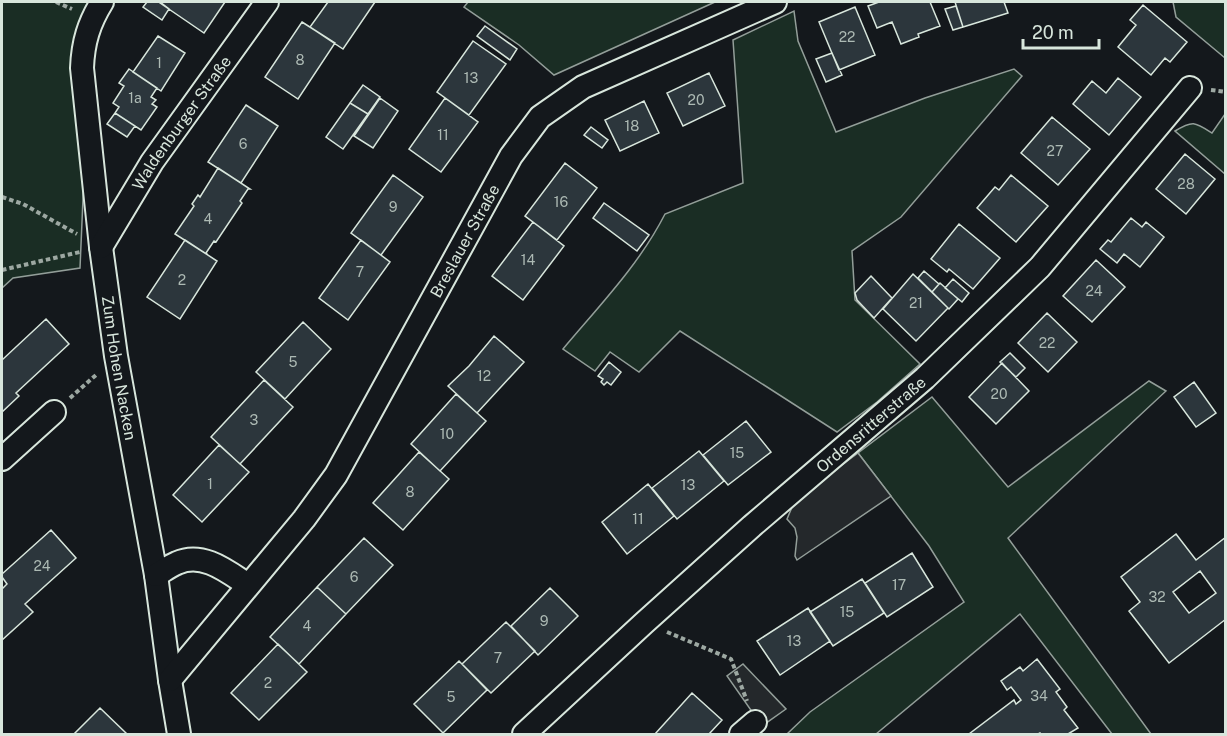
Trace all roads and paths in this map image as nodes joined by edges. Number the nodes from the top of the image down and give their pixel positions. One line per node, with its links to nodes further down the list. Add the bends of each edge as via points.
1 (102, 2): 6 (street, Zum Hohen Nacken, via 86,33 82,60)
2 (267, 2): 6 (street, Waldenburger Straße, via 152,162)
3 (775, 2): 12 (street, Breslauer Straße, via 583,87 540,117 512,156 336,475)
4 (1190, 88): 13 (street, Ordensritterstraße, via 1040,267 925,378)
5 (2, 197): 6 (path, via 23,204)
6 (101, 247): 7 (path); 8 (street, Zum Hohen Nacken)
7 (2, 270)
8 (116, 356): 9 (path); 11 (street, Zum Hohen Nacken)
9 (54, 412): 10 (street)
10 (2, 459)
11 (156, 575): 12 (street, via 178,562 202,560); 14 (street, Zum Hohen Nacken)
12 (248, 585): 14 (street, Breslauer Straße)
13 (644, 623): 15 (path, via 731,659); 17 (street, Ordensritterstraße)
14 (170, 680): 16 (street, Zum Hohen Nacken)
15 (748, 728)
16 (179, 735)
17 (524, 735)

